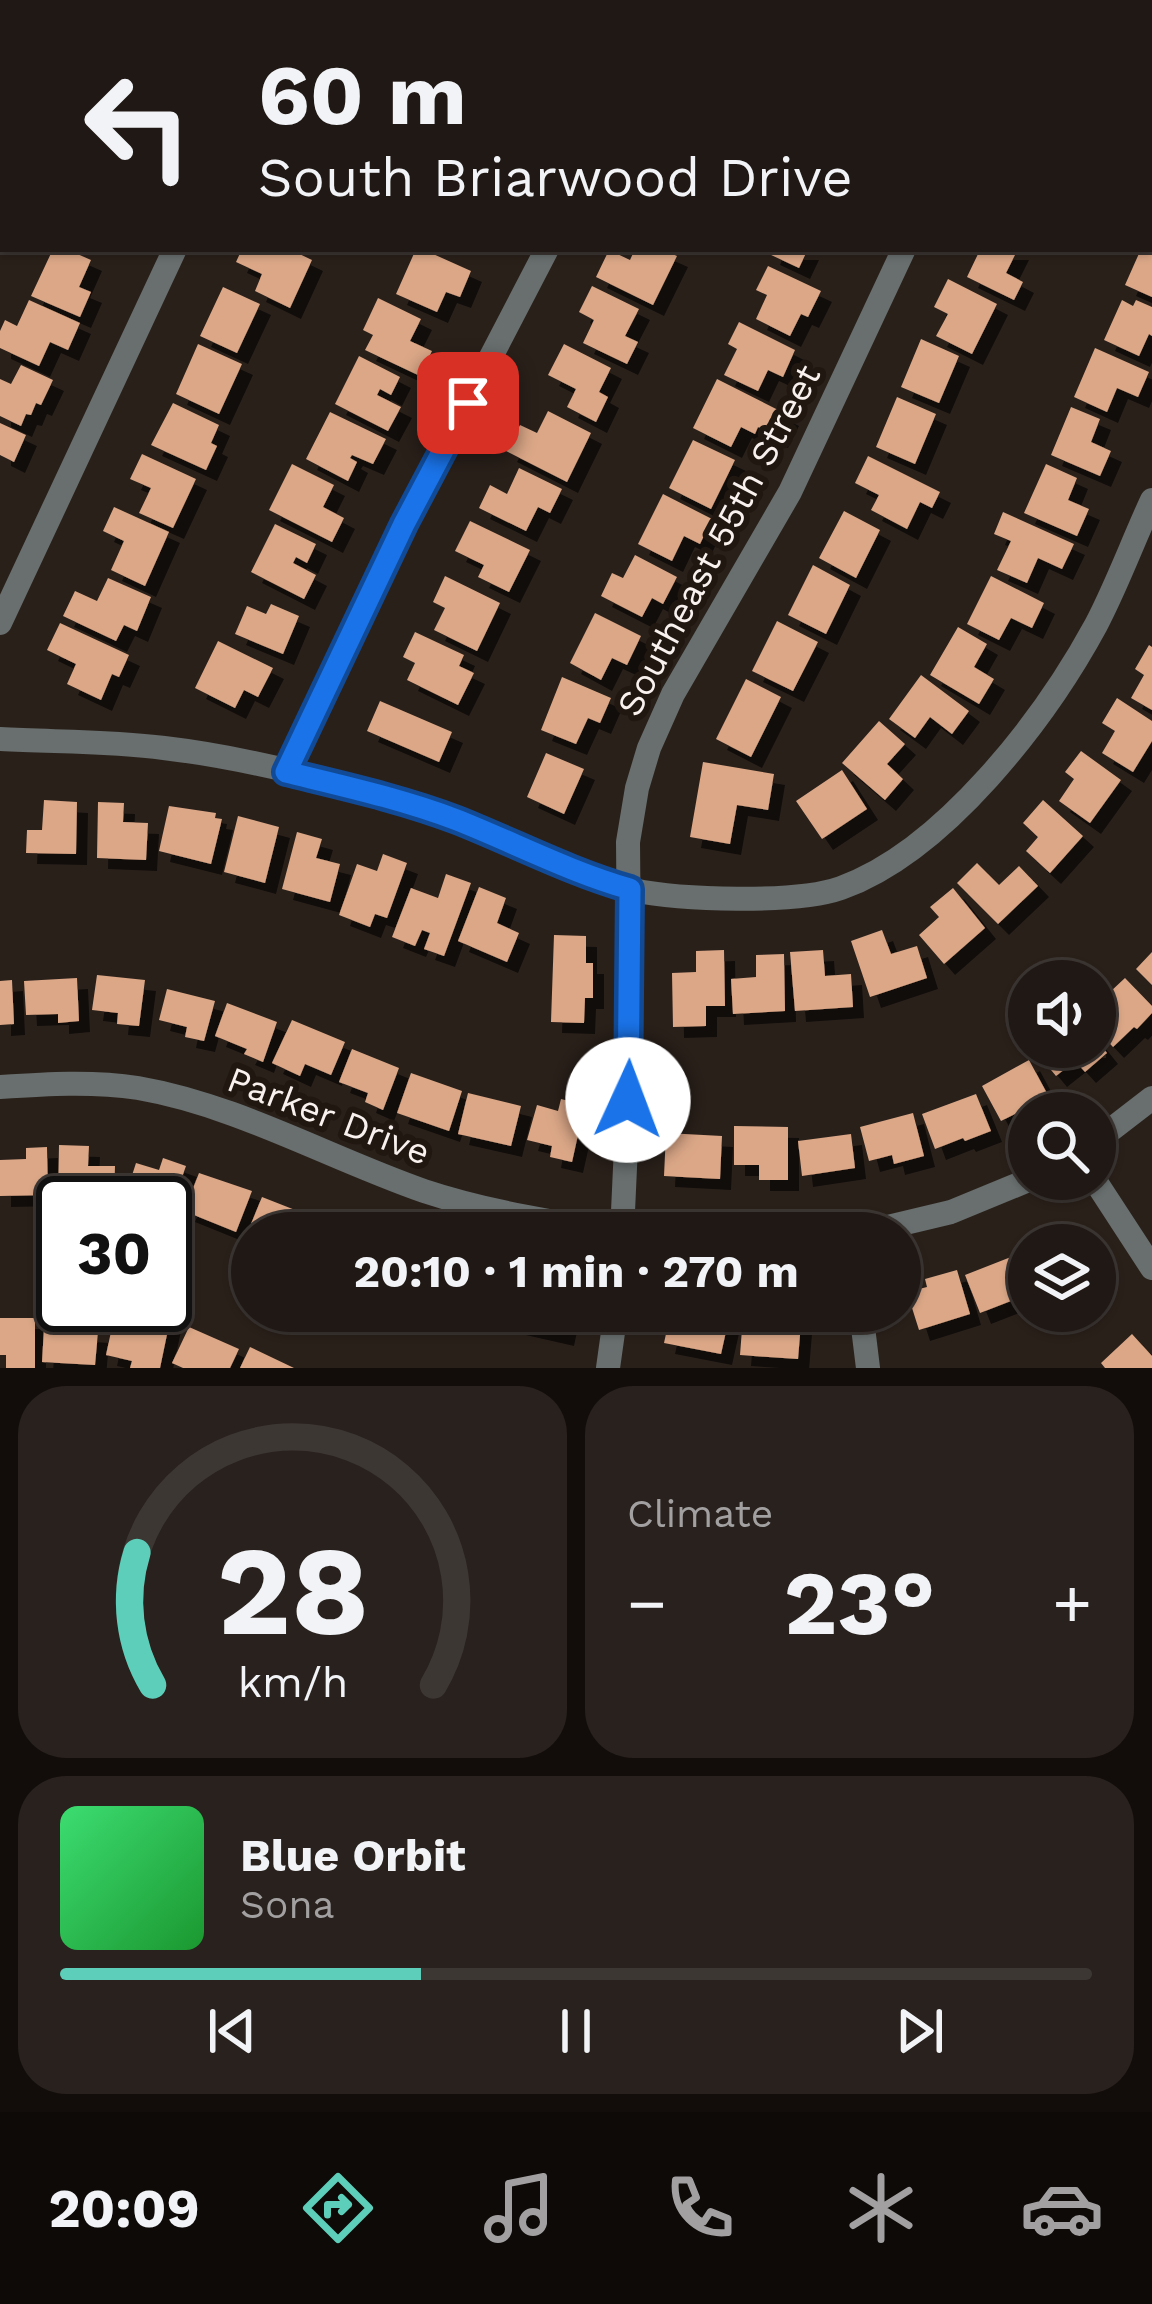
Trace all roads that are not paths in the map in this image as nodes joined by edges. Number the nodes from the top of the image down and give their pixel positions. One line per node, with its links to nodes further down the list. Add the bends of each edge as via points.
1 (174, 252): 5 (street)
2 (545, 252): 7 (street)
3 (903, 252): 8 (street, Southeast 55th Street, via 790,492 649,748 628,842)
4 (1152, 500): 8 (street, via 1097,622 1040,714 913,849 839,889 798,896)
5 (0, 623)
6 (0, 740): 7 (street, via 162,747)
7 (286, 772): 8 (street, via 454,819)
8 (630, 889): 15 (street, Southeast 55th Street)
9 (0, 1087): 14 (street, Parker Drive, via 78,1084 170,1096 429,1192)
10 (1152, 1098): 11 (street)
11 (1116, 1126)
12 (1008, 1188): 16 (street)
13 (1108, 1200): 17 (street)
14 (516, 1212)
15 (623, 1212)
16 (921, 1219)
17 (1152, 1268)
18 (613, 1332): 20 (street)
19 (864, 1332): 21 (street)
20 (608, 1368)
21 (868, 1368)

